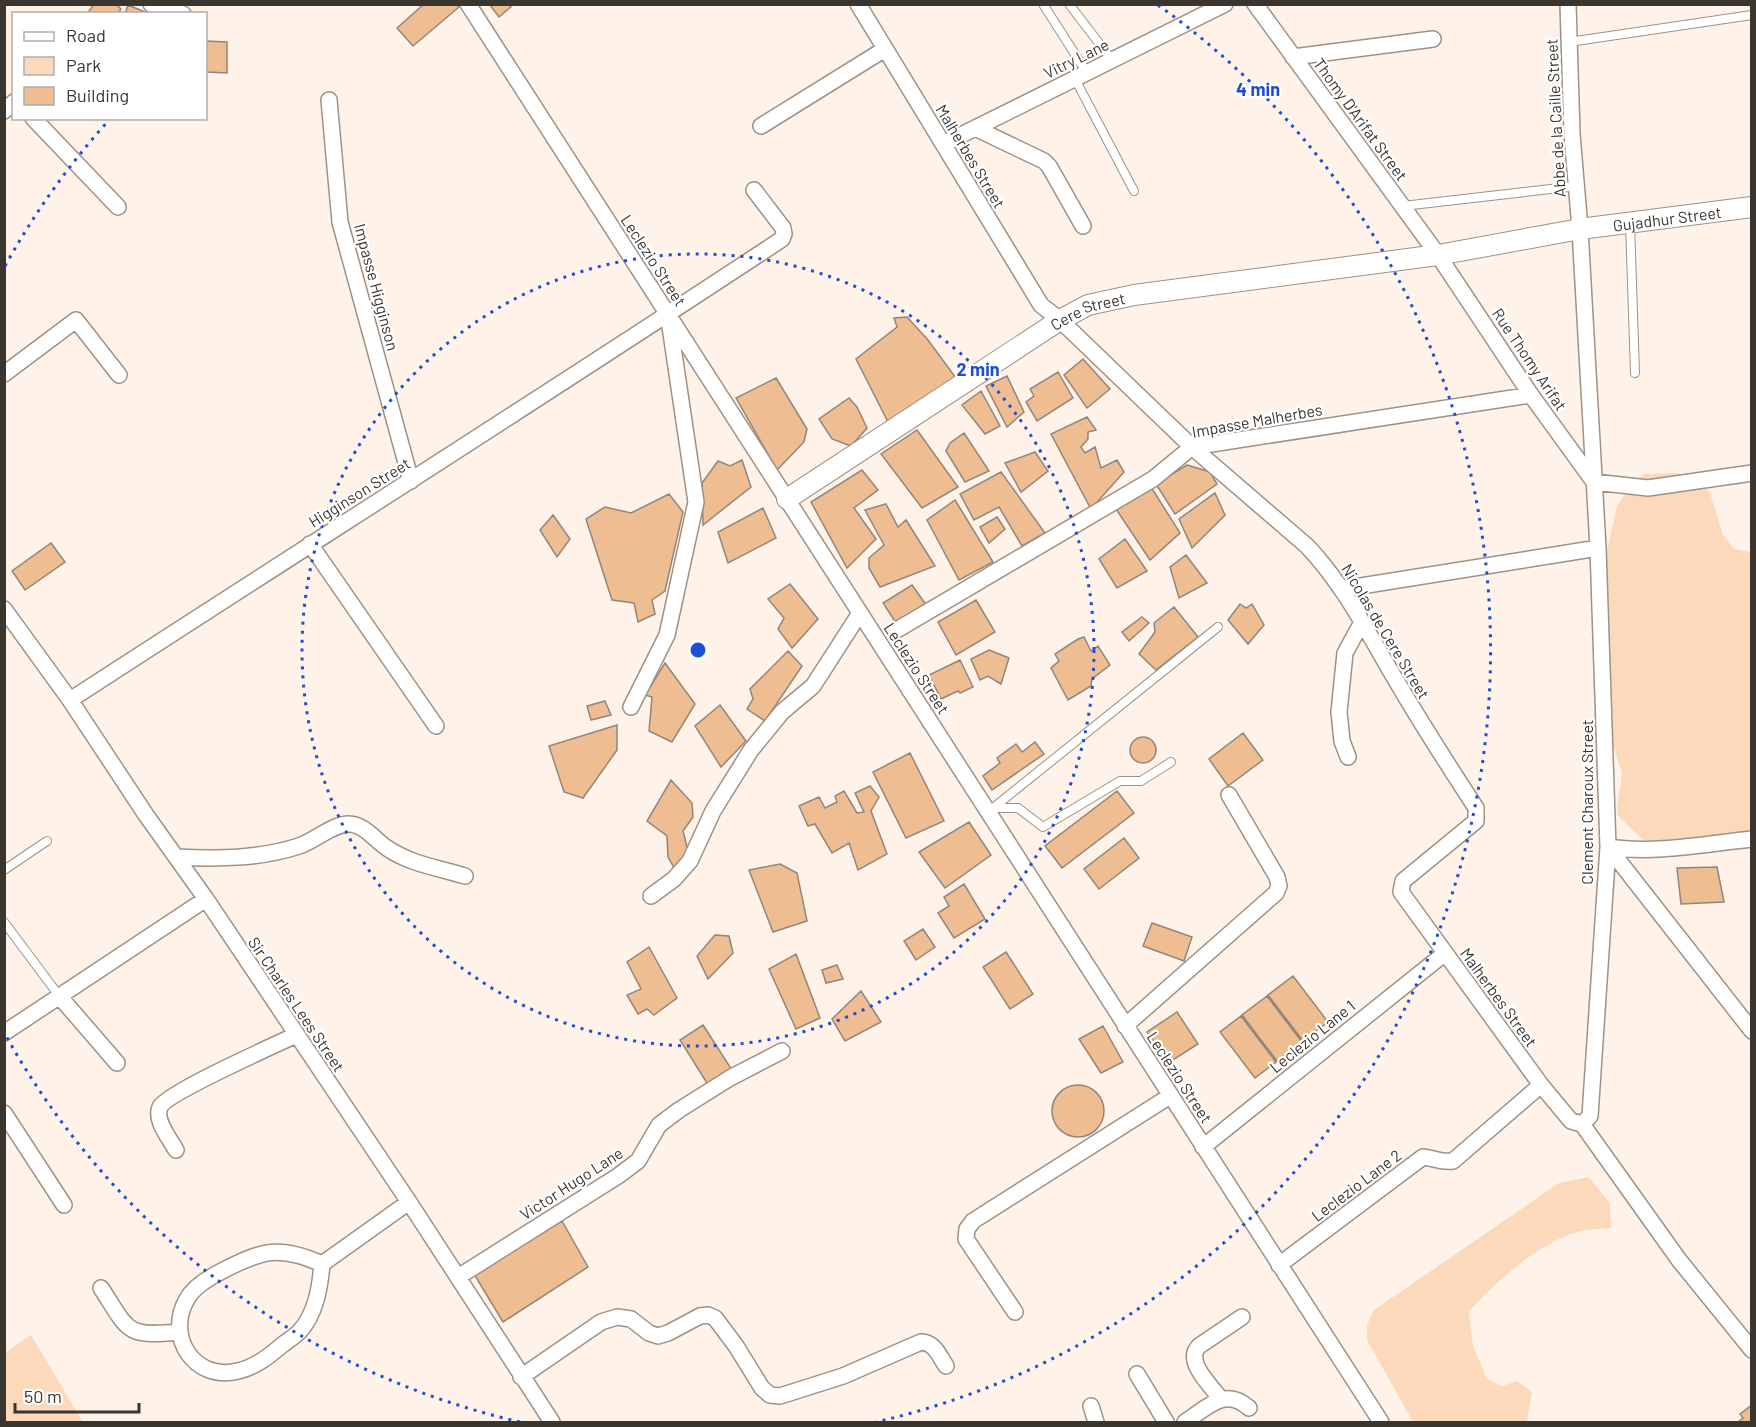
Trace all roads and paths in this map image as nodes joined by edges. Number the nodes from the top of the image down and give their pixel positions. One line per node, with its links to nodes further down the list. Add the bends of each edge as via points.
1 (152, 4): 9 (street)
2 (468, 4): 32 (street, Leclezio Street)
3 (858, 4): 13 (street, Malherbes Street)
4 (1043, 4): 16 (lane)
5 (1069, 4): 15 (lane)
6 (1225, 4): 15 (street, Vitry Lane)
7 (1255, 4): 14 (street, Thomy D'Arifat Street)
8 (1568, 4): 12 (street, Abbe de la Caille Street)
9 (177, 12)
10 (1752, 15): 12 (lane)
11 (1433, 39): 14 (street)
12 (1569, 42): 22 (street, Abbe de la Caille Street)
13 (885, 49): 19 (street); 21 (street, Malherbes Street)
14 (1293, 57): 25 (street, Thomy D'Arifat Street)
15 (1112, 60): 16 (street, Vitry Lane)
16 (1081, 76): 20 (street, Vitry Lane); 24 (lane)
17 (329, 100): 40 (street, Impasse Higginson, via 340,222)
18 (35, 120): 26 (street)
19 (761, 126)
20 (975, 129): 21 (street, Vitry Lane); 29 (street, via 1044,161)
21 (943, 144): 33 (street, Malherbes Street, via 1041,305)
22 (1577, 186): 25 (lane); 30 (street, Abbe de la Caille Street)
23 (754, 190): 32 (street, Higginson Street, via 783,228 782,239)
24 (1134, 191)
25 (1402, 206): 31 (street, Thomy D'Arifat Street)
26 (118, 207)
27 (1752, 207): 28 (street, Gujadhur Street)
28 (1630, 222): 30 (street, Gujadhur Street); 34 (lane)
29 (1083, 226)
30 (1580, 229): 31 (street, Gujadhur Street); 41 (street, Clement Charoux Street)
31 (1438, 255): 33 (street, Cere Street, via 1134,295 1088,305); 37 (street, Rue Thomy Arifat)
32 (668, 314): 40 (street, Higginson Street); 42 (street, Leclezio Street); 52 (street, via 696,502 667,635)
33 (1060, 320): 38 (street, Nicolas de Cere Street); 42 (street, Cere Street)
34 (1635, 373)
35 (4, 374): 36 (street, via 76,320)
36 (119, 375)
37 (1531, 395): 38 (street, Impasse Malherbes); 41 (street, Rue Thomy Arifat)
38 (1192, 447): 45 (street, Nicolas de Cere Street, via 1307,546); 50 (street, Impasse Malherbes, via 1153,479)
39 (1752, 473): 41 (street, via 1648,488)
40 (411, 481): 43 (street, Higginson Street)
41 (1594, 482): 44 (street, Clement Charoux Street)
42 (787, 500): 47 (street, Leclezio Street)
43 (310, 544): 51 (street, Higginson Street); 53 (street)
44 (1598, 548): 45 (street); 60 (street, Clement Charoux Street)
45 (1342, 588): 48 (street, Nicolas de Cere Street)
46 (4, 609): 51 (street, Sir Charles Lees Street)
47 (860, 613): 57 (street, Leclezio Street); 65 (street, via 813,686 782,712 751,750 713,811 690,861)
48 (1362, 622): 54 (street, via 1346,653 1339,712); 64 (street, Nicolas de Cere Street, via 1476,807 1476,821)
49 (1218, 627): 57 (lane)
50 (896, 631)
51 (70, 700): 61 (street, Sir Charles Lees Street)
52 (631, 706)
53 (436, 726)
54 (1348, 757)
55 (1171, 762): 57 (lane, via 1141,781 1120,781 1043,827 1018,808)
56 (1229, 795): 70 (street, via 1277,877 1276,893)
57 (991, 810): 70 (street, Leclezio Street)
58 (1752, 839): 60 (street, via 1650,849)
59 (47, 841): 62 (lane)
60 (1608, 847): 71 (street); 79 (street, Clement Charoux Street, via 1590,1116)
61 (176, 857): 63 (street, via 207,859 274,853 301,846 349,824 359,826 388,849 416,862); 66 (street, Sir Charles Lees Street)
62 (4, 870)
63 (465, 876)
64 (1403, 880): 68 (street, Malherbes Street, via 1401,892)
65 (651, 896)
66 (206, 899): 69 (street); 73 (street, Sir Charles Lees Street)
67 (4, 922): 69 (lane)
68 (1444, 954): 76 (street, Malherbes Street); 80 (street, Leclezio Lane 1)
69 (60, 997): 72 (street); 75 (street)
70 (1125, 1026): 77 (street, Leclezio Street)
71 (1752, 1031)
72 (4, 1033)
73 (296, 1035): 81 (street, via 164,1103 160,1122); 82 (street, Sir Charles Lees Street)
74 (782, 1050): 86 (street, Victor Hugo Lane, via 679,1110 658,1125 638,1161 625,1171)
75 (117, 1063)
76 (1541, 1085): 79 (street, Malherbes Street, via 1571,1121); 85 (street, Leclezio Lane 2, via 1453,1161 1442,1163 1423,1157)
77 (1170, 1096): 80 (street, Leclezio Street); 88 (street, via 967,1229 966,1239)
78 (4, 1113): 83 (street)
79 (1582, 1124): 91 (street, via 1679,1260)
80 (1203, 1147): 85 (street, Leclezio Street)
81 (176, 1150)
82 (409, 1202): 84 (street); 86 (street, Sir Charles Lees Street)
83 (64, 1205)
84 (322, 1264): 90 (street, via 298,1253 279,1251 242,1260 208,1278 188,1296); 90 (street, via 320,1290 300,1331 250,1367 221,1372 206,1367 185,1351)
85 (1279, 1265): 102 (street, Leclezio Street)
86 (458, 1277): 94 (street, Sir Charles Lees Street)
87 (101, 1288): 90 (street, via 126,1326 135,1332)
88 (1015, 1312)
89 (1242, 1317): 95 (street, via 1199,1346 1193,1356)
90 (178, 1332)
91 (1752, 1350)
92 (946, 1366): 94 (street, via 933,1346 921,1342 843,1376 780,1396 770,1395 715,1318 700,1316 658,1335 648,1334 631,1319 617,1317 602,1322)
93 (1137, 1374): 100 (street)
94 (521, 1377): 98 (street, Sir Charles Lees Street)
95 (1221, 1399): 97 (street, via 1236,1398); 101 (street)
96 (1091, 1406): 99 (street)
97 (1249, 1407)
98 (552, 1422)
99 (1096, 1422)
100 (1166, 1422)
101 (1185, 1422)
102 (1380, 1422)

